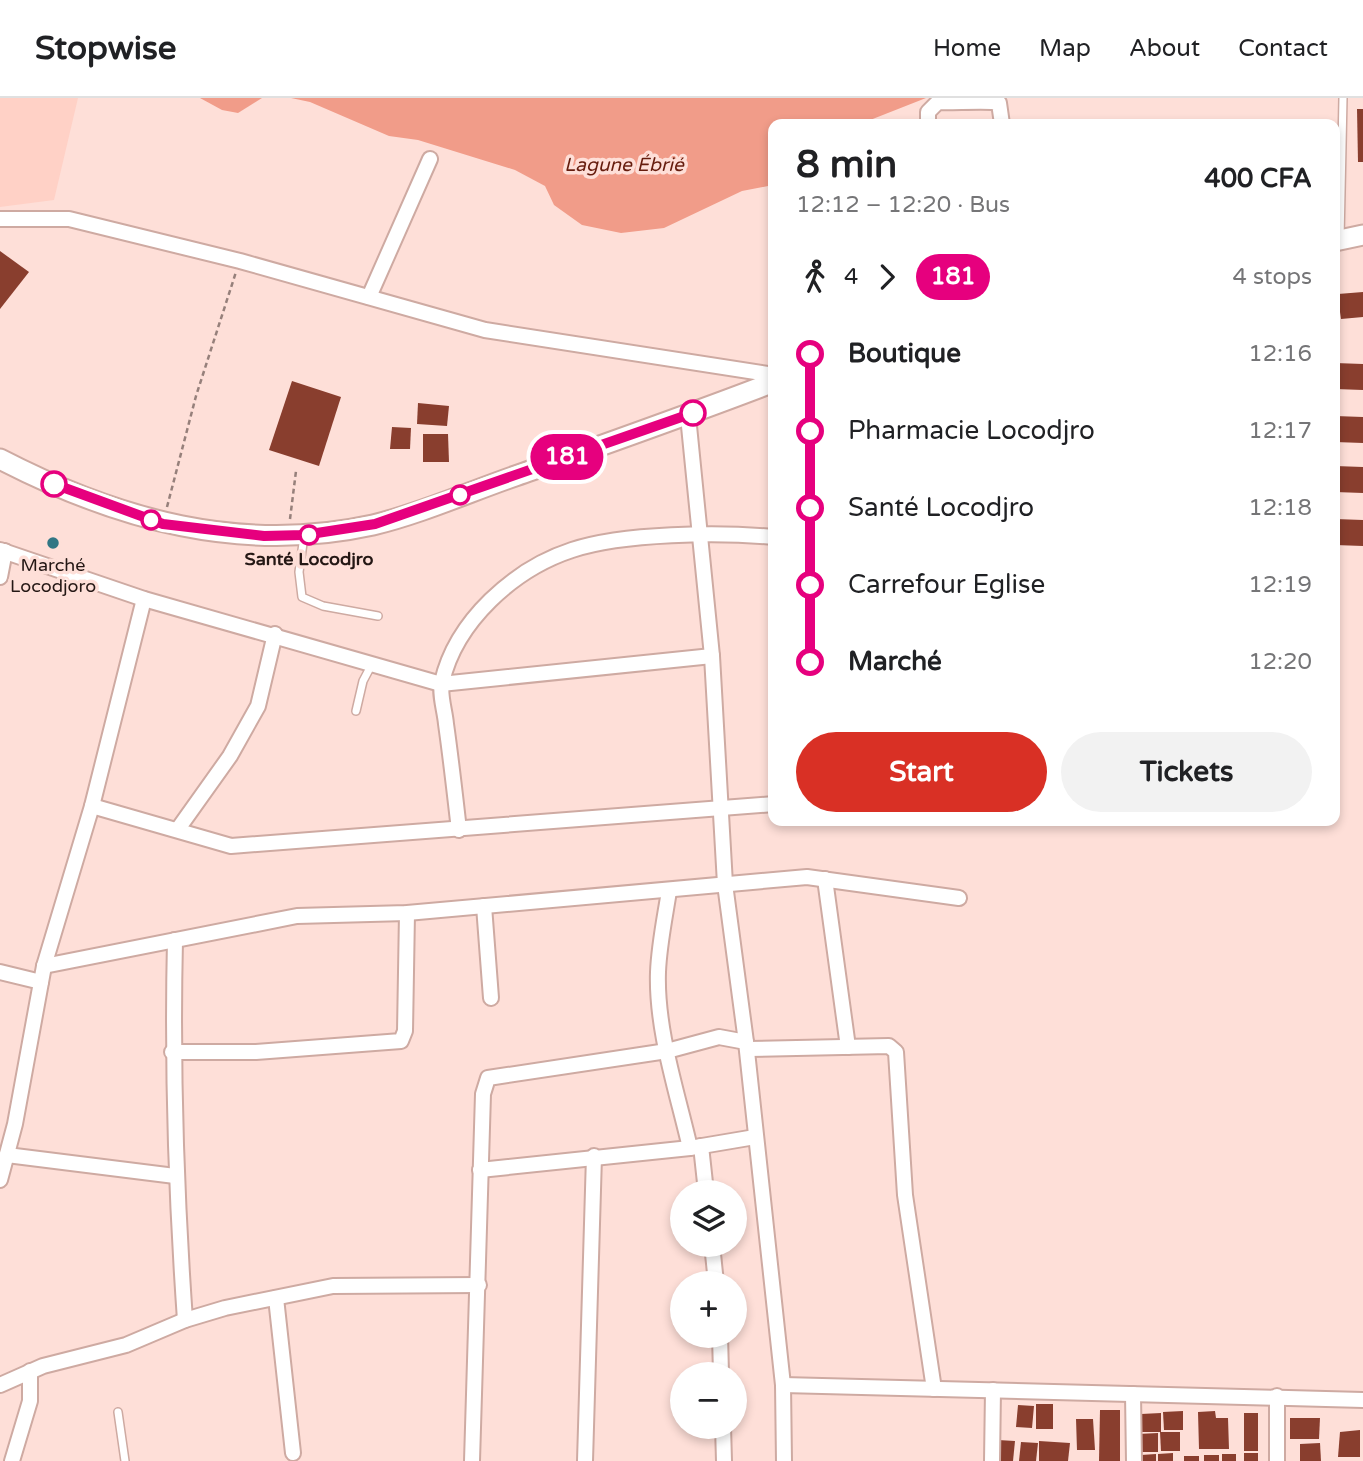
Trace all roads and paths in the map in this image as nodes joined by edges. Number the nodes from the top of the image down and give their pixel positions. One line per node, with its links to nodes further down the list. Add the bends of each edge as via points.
1 (1343, 98): 5 (lane)
2 (928, 119): 3 (street, via 928,112 938,102 992,100 999,103)
3 (1001, 119)
4 (430, 159): 10 (street)
5 (1340, 183)
6 (0, 219): 9 (street, via 69,219)
7 (1363, 234): 8 (street)
8 (1340, 240)
9 (240, 261): 10 (street); 16 (path, via 196,396)
10 (369, 298): 11 (street, via 485,330)
11 (768, 374)
12 (768, 384): 13 (street)
13 (688, 416): 17 (street); 18 (street, via 375,524)
14 (0, 459): 16 (street, via 34,477)
15 (296, 471): 18 (path)
16 (163, 524): 18 (street)
17 (700, 535): 19 (street); 25 (street); 27 (street, via 602,542 543,561 478,614 455,644)
18 (296, 536): 23 (lane, via 302,597 323,606)
19 (768, 537)
20 (3, 550): 21 (street); 22 (street)
21 (0, 576)
22 (144, 598): 24 (street); 30 (street)
23 (378, 616)
24 (275, 634): 26 (street); 32 (street, via 258,706 230,756)
25 (712, 656): 27 (street); 31 (street)
26 (373, 663): 27 (street); 28 (lane)
27 (441, 684): 33 (street)
28 (356, 711)
29 (768, 804): 31 (street)
30 (92, 806): 32 (street); 41 (street)
31 (721, 806): 33 (street); 35 (street)
32 (178, 829): 33 (street, via 232,846)
33 (460, 830)
34 (825, 879): 35 (street); 37 (street); 46 (street)
35 (725, 884): 36 (street); 45 (street)
36 (669, 891): 38 (street); 47 (street, via 658,973)
37 (960, 898)
38 (484, 906): 39 (street); 44 (street)
39 (407, 913): 40 (street, via 297,916); 48 (street, via 405,1031 401,1041 256,1052)
40 (175, 940): 41 (street); 48 (street)
41 (44, 966): 43 (street)
42 (0, 972): 43 (street)
43 (41, 982): 50 (street)
44 (491, 998)
45 (746, 1045): 46 (street); 47 (street, via 719,1037); 51 (street)
46 (848, 1047): 65 (street, via 889,1046 896,1052 905,1195)
47 (667, 1051): 52 (street); 55 (street, via 488,1078 483,1094)
48 (172, 1052): 56 (street)
49 (0, 1119): 50 (street)
50 (15, 1124): 53 (street)
51 (755, 1137): 52 (street); 64 (street)
52 (695, 1147): 54 (street); 58 (street)
53 (7, 1155): 56 (street); 57 (street)
54 (594, 1156): 55 (street); 76 (street)
55 (480, 1170): 59 (street)
56 (175, 1176): 61 (street)
57 (0, 1180)
58 (703, 1180)
59 (479, 1285): 60 (street, via 356,1284); 75 (street)
60 (276, 1298): 61 (street); 72 (street)
61 (185, 1320): 62 (street, via 126,1345)
62 (30, 1371): 63 (street); 73 (street, via 30,1401)
63 (0, 1385)
64 (783, 1385): 65 (street); 78 (street)
65 (933, 1389): 66 (street)
66 (993, 1390): 67 (street); 79 (street)
67 (1133, 1394): 68 (street); 80 (street)
68 (1278, 1396): 69 (street); 81 (street)
69 (1363, 1400)
70 (118, 1412): 74 (lane)
71 (723, 1439): 77 (street)
72 (293, 1453)
73 (12, 1461)
74 (125, 1461)
75 (472, 1461)
76 (585, 1461)
77 (724, 1461)
78 (784, 1461)
79 (992, 1461)
80 (1134, 1461)
81 (1277, 1461)

